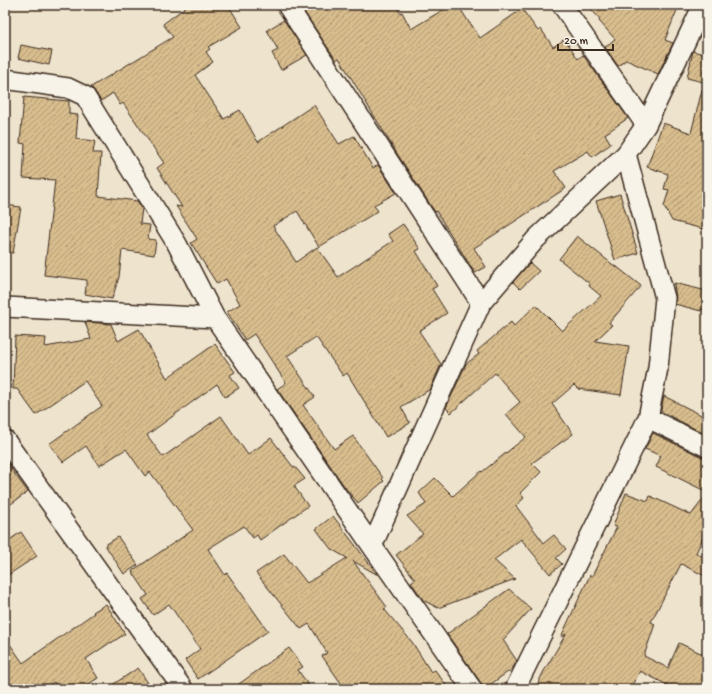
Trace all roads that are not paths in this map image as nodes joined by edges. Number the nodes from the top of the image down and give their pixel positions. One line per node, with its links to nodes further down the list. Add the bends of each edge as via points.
1 (287, 5): 7 (street)
2 (562, 5): 5 (street)
3 (703, 5): 5 (street)
4 (5, 79): 9 (street, via 68,88 86,96 177,244)
5 (646, 125): 6 (street)
6 (626, 154): 7 (street, via 536,239); 10 (street, via 665,298 658,368)
7 (481, 303): 13 (street)
8 (5, 307): 9 (street)
9 (215, 318): 13 (street)
10 (648, 418): 12 (street); 16 (street)
11 (5, 440): 14 (street)
12 (707, 446)
13 (372, 546): 15 (street)
14 (183, 689)
15 (472, 689)
16 (514, 689)

